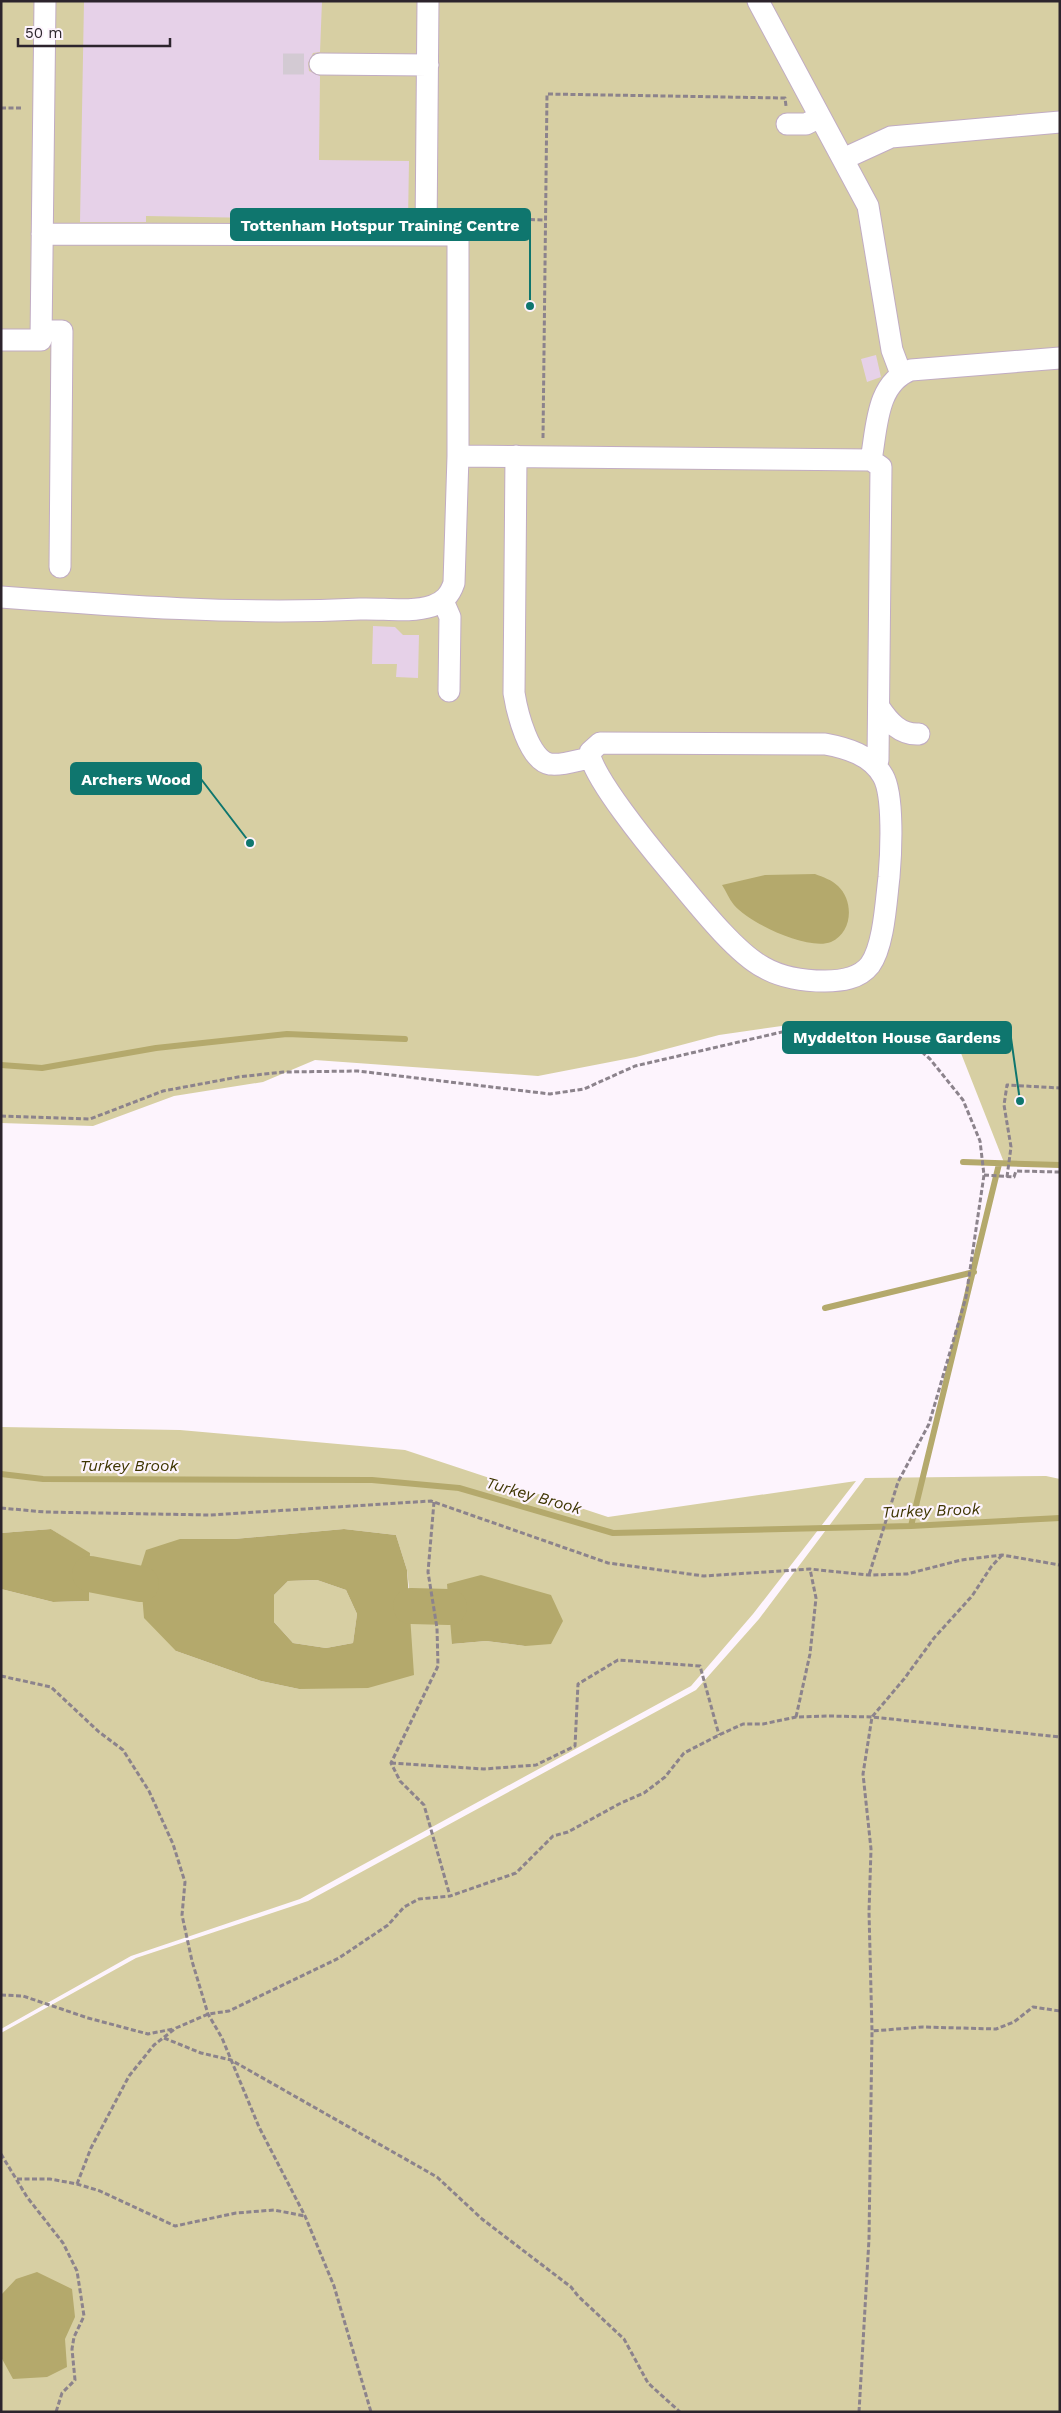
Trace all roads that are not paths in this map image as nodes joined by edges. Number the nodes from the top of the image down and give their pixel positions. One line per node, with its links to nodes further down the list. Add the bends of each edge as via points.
1 (45, 1): 10 (lane)
2 (428, 1): 5 (lane)
3 (758, 1): 6 (lane)
4 (320, 64): 5 (lane)
5 (428, 66): 11 (lane)
6 (820, 117): 8 (lane, via 806,124); 9 (lane)
7 (1060, 122): 9 (lane, via 890,137)
8 (787, 124)
9 (843, 159): 15 (lane, via 868,206 892,350)
10 (42, 234): 11 (lane); 12 (lane)
11 (426, 235): 16 (lane, via 458,235)
12 (42, 331): 13 (lane, via 42,340); 19 (lane, via 62,331)
13 (1, 340)
14 (1060, 358): 15 (lane, via 911,370)
15 (901, 374): 18 (lane, via 888,389 880,408)
16 (458, 456): 17 (lane); 21 (lane, via 454,583)
17 (516, 456): 18 (lane); 25 (lane, via 516,704 530,746 543,762 551,764)
18 (872, 460): 23 (lane, via 881,467)
19 (60, 567)
20 (1, 597): 21 (lane, via 106,605 307,611 423,608)
21 (443, 602): 22 (lane, via 450,617)
22 (450, 691)
23 (879, 707): 24 (lane, via 889,722 901,731); 26 (lane, via 878,760)
24 (919, 734)
25 (589, 758): 26 (lane, via 594,746 608,743 825,744 860,754); 26 (lane, via 660,860 725,934 763,967 815,981 854,977 870,965 877,952 887,894 890,828 884,777)
26 (875, 764)

